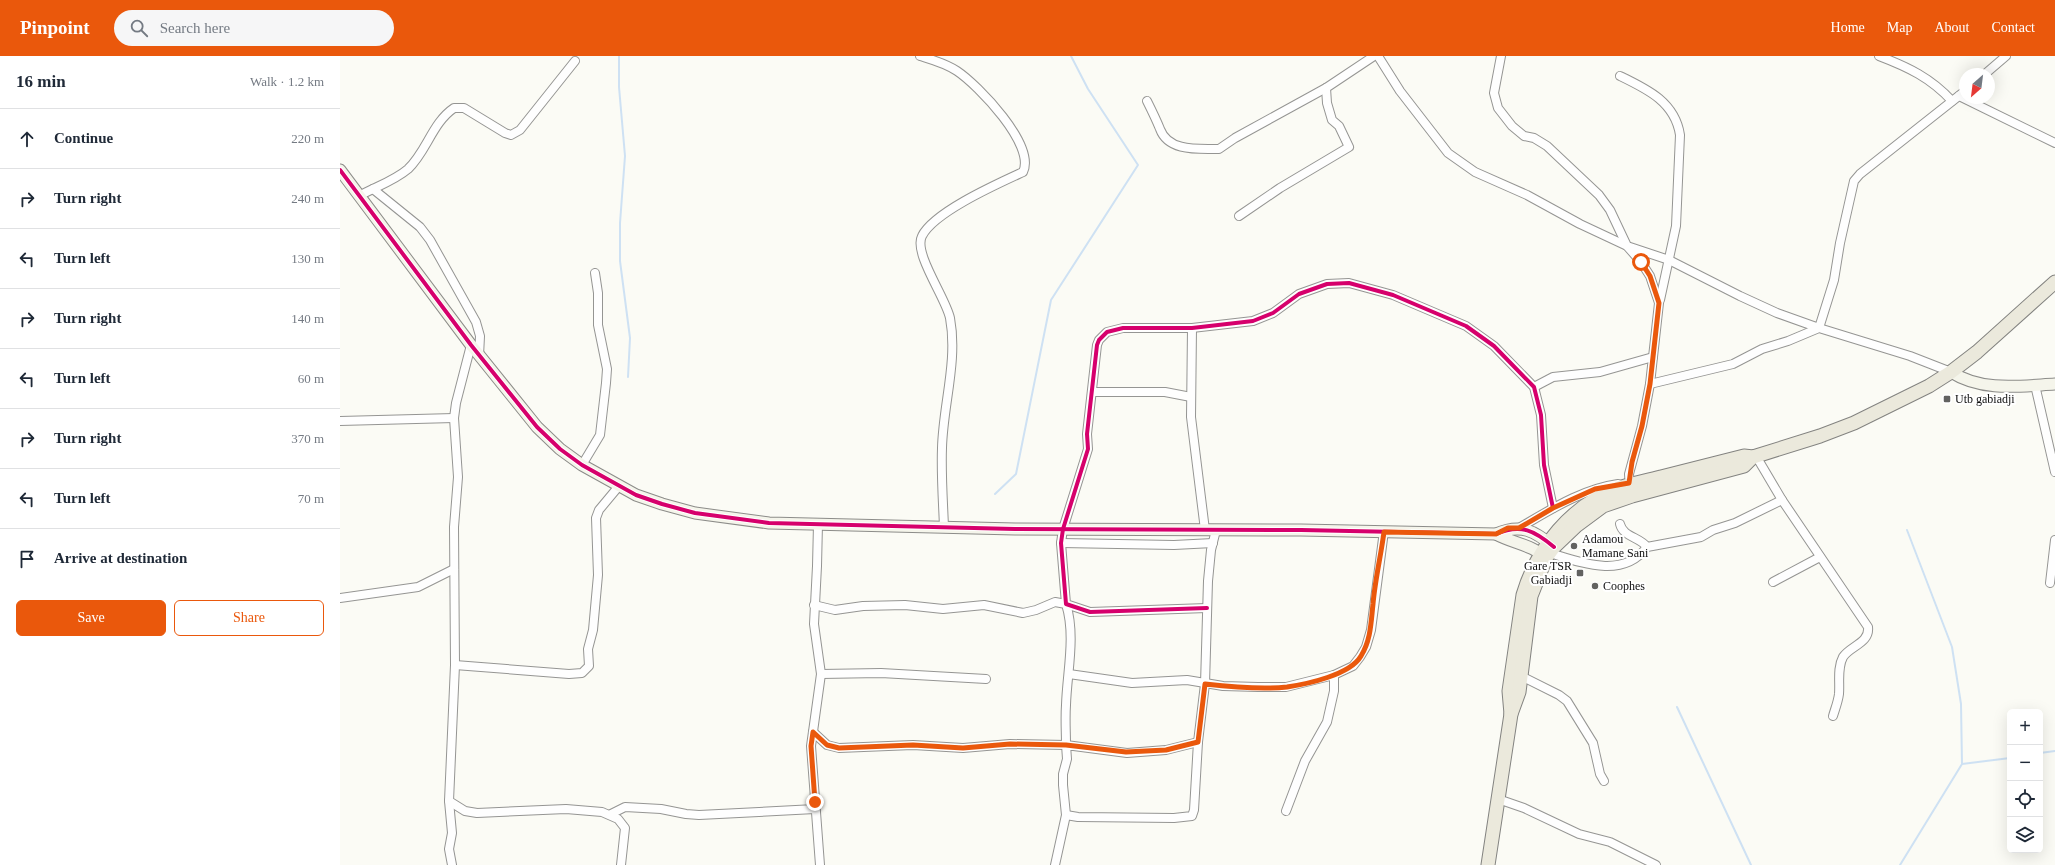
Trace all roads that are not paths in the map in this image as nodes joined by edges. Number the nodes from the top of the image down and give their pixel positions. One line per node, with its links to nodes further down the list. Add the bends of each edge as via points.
1 (920, 56): 46 (street, via 947,65 972,82 1007,124 1022,148 1026,161 1023,172 936,218 921,237 923,255 946,305 952,332 950,381 942,448)
2 (1374, 56): 10 (street)
3 (1378, 56): 18 (street, via 1400,91 1448,153 1475,172 1527,195 1573,221)
4 (1501, 56): 18 (street, via 1494,93 1495,102 1501,113 1518,131 1547,146 1599,196 1610,210)
5 (1879, 56): 11 (street, via 1909,67 1943,91)
6 (2006, 56): 8 (street)
7 (575, 61): 15 (street, via 515,133 505,134 464,108 454,108 442,117 408,169)
8 (1992, 68)
9 (1620, 76): 19 (street, via 1664,102 1678,125 1680,135 1677,215)
10 (1326, 88): 12 (street, via 1215,150 1171,144 1162,134); 17 (street, via 1332,120 1339,126 1349,147)
11 (1958, 96): 13 (street); 24 (street, via 1854,181 1833,285)
12 (1147, 101)
13 (2055, 143)
14 (340, 170): 16 (street)
15 (373, 189): 16 (street); 26 (street, via 420,228 430,240 476,322 480,336)
16 (359, 196): 25 (street)
17 (1239, 216)
18 (1627, 246): 19 (street); 22 (street, via 1650,276)
19 (1669, 260): 22 (street); 24 (street, via 1777,313)
20 (594, 273): 38 (street, via 606,384 600,435)
21 (2055, 282): 28 (main road)
22 (1659, 303): 27 (street)
23 (1192, 328): 32 (street, via 1253,321 1273,313 1299,294 1327,284 1349,282 1393,295 1466,326 1494,346); 33 (street, via 1123,328 1106,332 1097,345); 34 (street)
24 (1819, 328): 28 (street, via 1910,356); 29 (street, via 1762,349 1733,364)
25 (471, 345): 26 (street); 35 (street)
26 (479, 356): 38 (street, via 537,427)
27 (1653, 357): 29 (street); 32 (street, via 1625,363 1610,370 1553,377)
28 (1951, 372): 31 (street, via 1962,380 1988,386); 37 (main road, via 1929,386 1854,423)
29 (1650, 384): 41 (street, via 1632,462)
30 (2055, 384): 31 (street)
31 (2035, 385): 39 (street)
32 (1534, 387): 43 (street, via 1541,415 1544,465)
33 (1092, 392): 34 (street, via 1165,392); 48 (street, via 1087,434 1088,449)
34 (1191, 397): 49 (street, via 1191,417)
35 (454, 418): 36 (street); 58 (street, via 458,477)
36 (340, 421)
37 (1755, 456): 41 (main road, via 1744,456); 42 (street)
38 (582, 465): 40 (street)
39 (2055, 472)
40 (619, 486): 44 (street, via 636,495 695,514); 65 (street, via 599,510 596,518 598,575 593,630 588,649 588,669 582,673 569,674)
41 (1630, 488): 43 (street, via 1595,489); 56 (main road, via 1618,488 1585,506 1559,528)
42 (1782, 500): 55 (street, via 1701,537); 57 (street)
43 (1553, 508): 47 (street)
44 (818, 524): 46 (street); 63 (street)
45 (1620, 524): 55 (street, via 1624,532 1641,540)
46 (944, 527): 48 (street)
47 (1519, 528): 51 (street, via 1508,528); 56 (street, via 1529,530)
48 (1063, 529): 49 (street); 53 (street)
49 (1210, 530): 50 (street); 54 (street)
50 (1384, 532): 51 (street); 68 (street, via 1371,630 1366,647 1353,666)
51 (1496, 534): 56 (street, via 1506,540)
52 (2055, 540): 60 (street)
53 (1061, 544): 54 (street); 62 (street)
54 (1213, 544): 64 (street)
55 (1647, 547): 56 (street, via 1644,554 1638,558 1615,566 1588,565)
56 (1548, 551): 69 (main road, via 1531,596); 72 (main road, via 1533,565 1523,595 1509,691)
57 (1820, 557): 59 (street); 73 (street, via 1864,619 1868,630 1864,640 1842,659 1839,696)
58 (454, 569): 61 (street, via 418,587); 65 (street)
59 (1773, 582)
60 (2050, 583)
61 (340, 598)
62 (1066, 604): 63 (street, via 1055,602 1024,613 984,605 943,609 905,605 863,606 836,610); 64 (street, via 1090,612); 67 (street, via 1069,614)
63 (814, 605): 66 (street)
64 (1207, 608): 71 (street)
65 (455, 665): 79 (street)
66 (821, 674): 70 (street, via 881,673); 74 (street)
67 (1069, 674): 71 (street, via 1132,683 1187,680); 76 (street)
68 (1334, 675): 71 (street, via 1286,687); 81 (street, via 1334,690 1327,722 1305,761)
69 (1521, 676): 72 (main road, via 1519,692); 77 (street, via 1567,701 1593,743)
70 (986, 679)
71 (1205, 684): 75 (street)
72 (1511, 714): 78 (main road)
73 (1833, 716)
74 (813, 732): 76 (street, via 827,745 839,748 913,745 963,748 1010,744); 80 (street, via 811,746)
75 (1198, 742): 76 (street, via 1166,750 1126,752); 83 (street, via 1192,816 1174,818)
76 (1066, 745): 83 (street, via 1067,759 1063,785)
77 (1604, 781)
78 (1498, 799): 88 (main road); 89 (street, via 1531,811 1579,834 1610,842)
79 (449, 801): 82 (street, via 465,811 477,813 566,809); 84 (street, via 452,833 449,849)
80 (815, 809): 82 (street, via 699,815 625,807); 86 (street)
81 (1286, 810)
82 (610, 814): 85 (street, via 625,828)
83 (1066, 815): 87 (street)
84 (452, 865)
85 (621, 865)
86 (820, 865)
87 (1055, 865)
88 (1488, 865)
89 (1656, 865)

